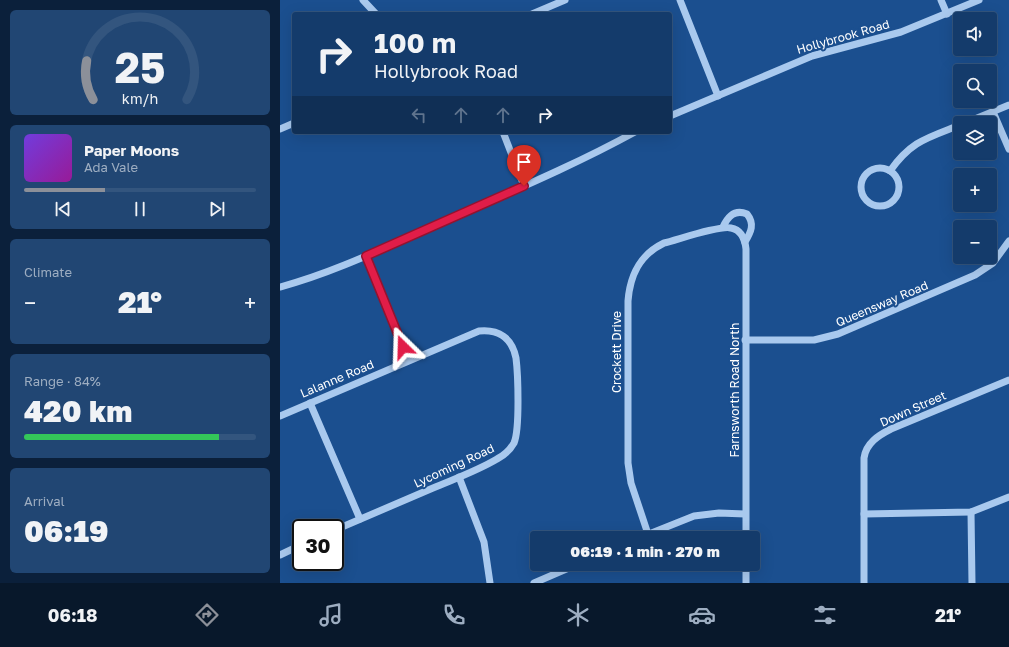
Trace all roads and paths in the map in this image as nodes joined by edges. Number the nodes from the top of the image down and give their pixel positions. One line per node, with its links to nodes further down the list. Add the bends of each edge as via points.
1 (363, 0): 6 (street)
2 (566, 0): 7 (street)
3 (680, 0): 9 (street)
4 (941, 0): 8 (street)
5 (979, 0): 8 (street, Hollybrook Road)
6 (374, 12)
7 (537, 12)
8 (947, 14): 9 (street, Hollybrook Road, via 901,32 812,56)
9 (718, 96): 12 (street, Hollybrook Road)
10 (1009, 105): 11 (street)
11 (993, 112): 13 (street); 19 (street)
12 (672, 115)
13 (983, 116)
14 (292, 124): 16 (street)
15 (953, 128): 20 (street, via 910,147)
16 (280, 129)
17 (504, 134): 21 (street)
18 (631, 134): 21 (street, via 588,158)
19 (1009, 150)
20 (890, 171): 20 (street, via 899,186 896,198 886,205 873,204 864,197 863,179 878,168)
21 (524, 186): 25 (street)
22 (723, 227): 23 (street, via 737,230); 23 (street, Crockett Drive, via 731,215 739,212 747,214 752,222 752,228); 39 (street, Crockett Drive, via 656,247 636,268 629,289 628,463 631,483)
23 (745, 242): 27 (street, Farnsworth Road North)
24 (1009, 242): 27 (street, Queensway Road, via 992,263 975,275 838,334 814,340)
25 (366, 256): 26 (street); 28 (street)
26 (280, 287)
27 (745, 340): 35 (street, Farnsworth Road North)
28 (408, 360): 30 (street, Lalanne Road); 32 (street, Lycoming Road, via 479,331 498,332 512,344 516,361 517,425 513,444 498,459)
29 (1009, 380): 36 (street, Down Street, via 891,429 873,441 864,458)
30 (310, 403): 31 (street, Lalanne Road); 37 (street)
31 (280, 416)
32 (459, 477): 37 (street, Lycoming Road); 46 (street, via 484,542)
33 (1009, 497): 34 (street)
34 (971, 512): 36 (street); 50 (street)
35 (745, 514): 40 (street, via 702,515); 41 (street, Farnsworth Road North)
36 (864, 514): 49 (street, Down Street)
37 (360, 519): 38 (street, Lycoming Road)
38 (344, 526)
39 (647, 531)
40 (656, 531)
41 (746, 531)
42 (292, 549): 43 (street)
43 (280, 555)
44 (562, 571): 47 (street)
45 (746, 571): 48 (street)
46 (490, 583)
47 (534, 583)
48 (746, 583)
49 (864, 583)
50 (972, 583)

